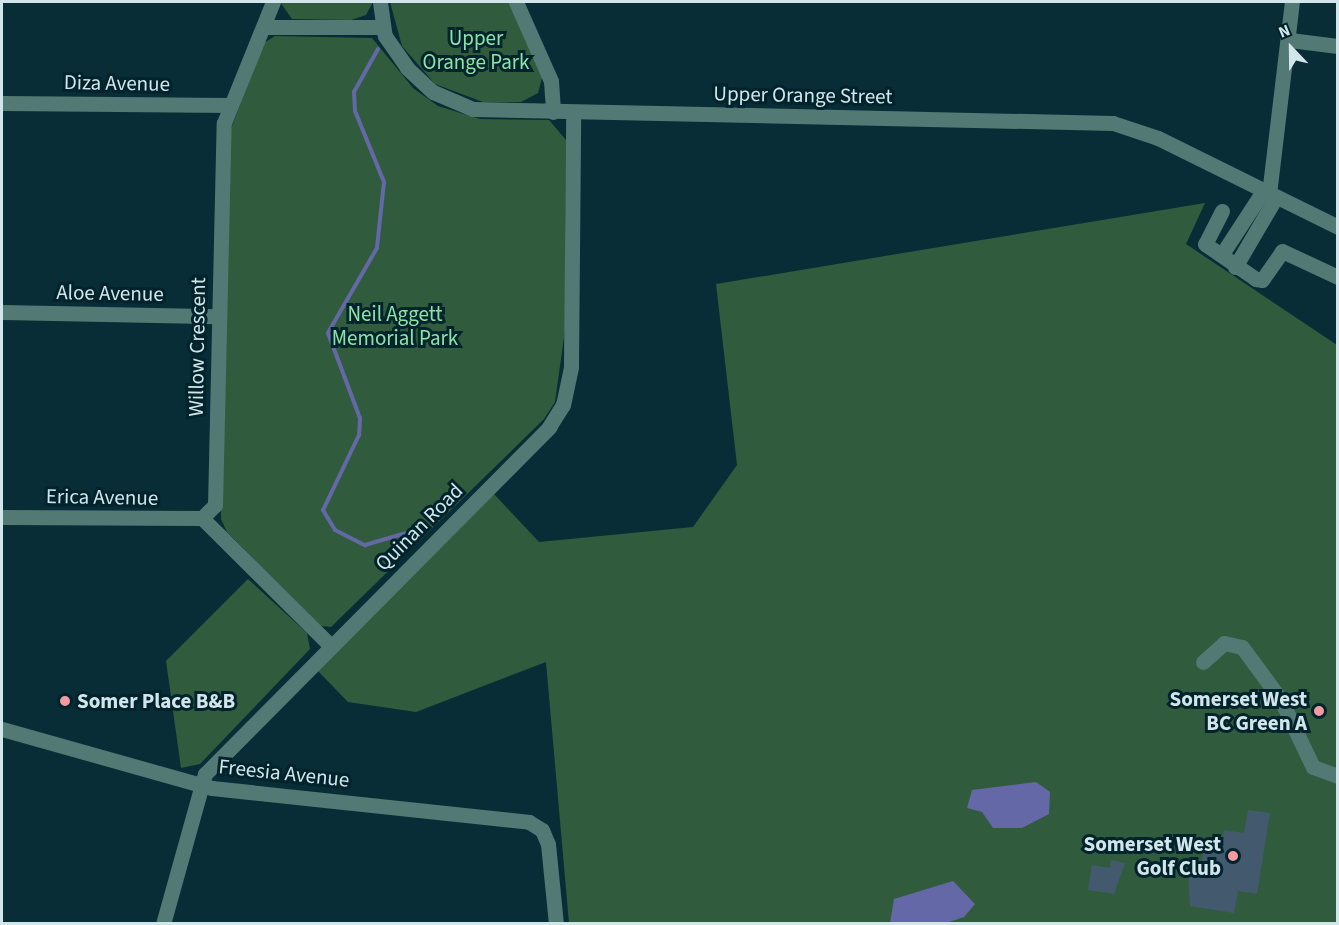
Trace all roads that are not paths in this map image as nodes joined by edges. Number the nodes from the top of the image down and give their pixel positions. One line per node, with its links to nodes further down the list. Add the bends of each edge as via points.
1 (273, 2): 5 (street, Willow Crescent)
2 (380, 2): 6 (street, Upper Orange Street)
3 (516, 2): 11 (street, via 551,81)
4 (1292, 2): 7 (street)
5 (264, 27): 6 (street); 10 (street, Willow Crescent)
6 (382, 27): 11 (street, Upper Orange Street, via 406,68 449,101 481,110)
7 (1290, 40): 8 (street); 13 (street)
8 (1338, 46)
9 (2, 103): 10 (street, Diza Avenue)
10 (231, 105): 22 (street, Willow Crescent, via 222,140)
11 (553, 112): 12 (street, Upper Orange Street)
12 (573, 113): 13 (street, Upper Orange Street, via 1113,123 1158,138); 25 (street, Quinan Road, via 571,367 563,405 549,427)
13 (1269, 194): 15 (street); 16 (street, Upper Orange Street); 17 (street)
14 (1221, 211): 18 (street, via 1205,244)
15 (1239, 226): 17 (street); 18 (street)
16 (1338, 227)
17 (1254, 234): 19 (street)
18 (1222, 254): 19 (street)
19 (1235, 267): 20 (street, via 1262,280 1279,253 1287,251)
20 (1338, 276)
21 (2, 312): 22 (street, Aloe Avenue)
22 (218, 316): 24 (street, Willow Crescent, via 215,505)
23 (2, 517): 24 (street, Erica Avenue)
24 (202, 518): 25 (street)
25 (330, 645): 29 (street, Quinan Road, via 216,760)
26 (1203, 662): 28 (street, via 1224,643 1240,645 1281,700 1313,767)
27 (2, 729): 29 (street, Freesia Avenue)
28 (1338, 776)
29 (201, 783): 30 (street, Quinan Road); 31 (street, Freesia Avenue, via 533,824 549,844)
30 (163, 924)
31 (556, 924)

